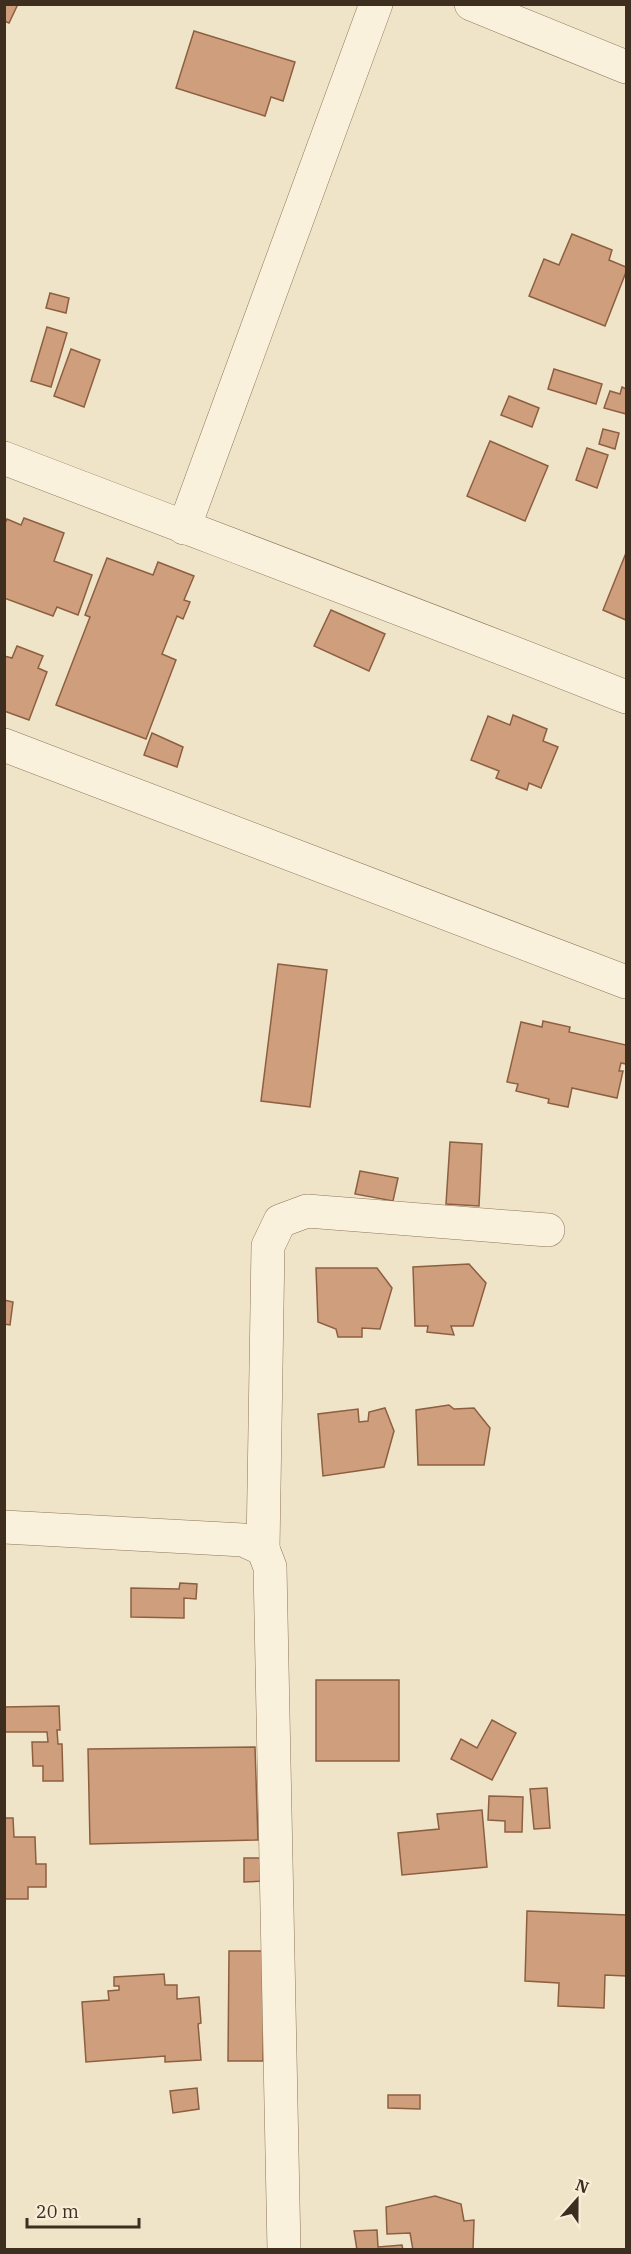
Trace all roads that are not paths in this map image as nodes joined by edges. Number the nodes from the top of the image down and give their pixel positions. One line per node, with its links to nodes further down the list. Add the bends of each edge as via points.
1 (376, 4): 5 (street)
2 (471, 4): 3 (street)
3 (627, 67)
4 (4, 458): 5 (street)
5 (184, 528): 6 (street, via 426,617)
6 (627, 697)
7 (4, 745): 8 (street)
8 (627, 982)
9 (548, 1230): 11 (street, via 307,1211 280,1221 268,1246)
10 (4, 1527): 11 (street, via 243,1540)
11 (263, 1549): 12 (street, via 270,1567)
12 (284, 2250)

